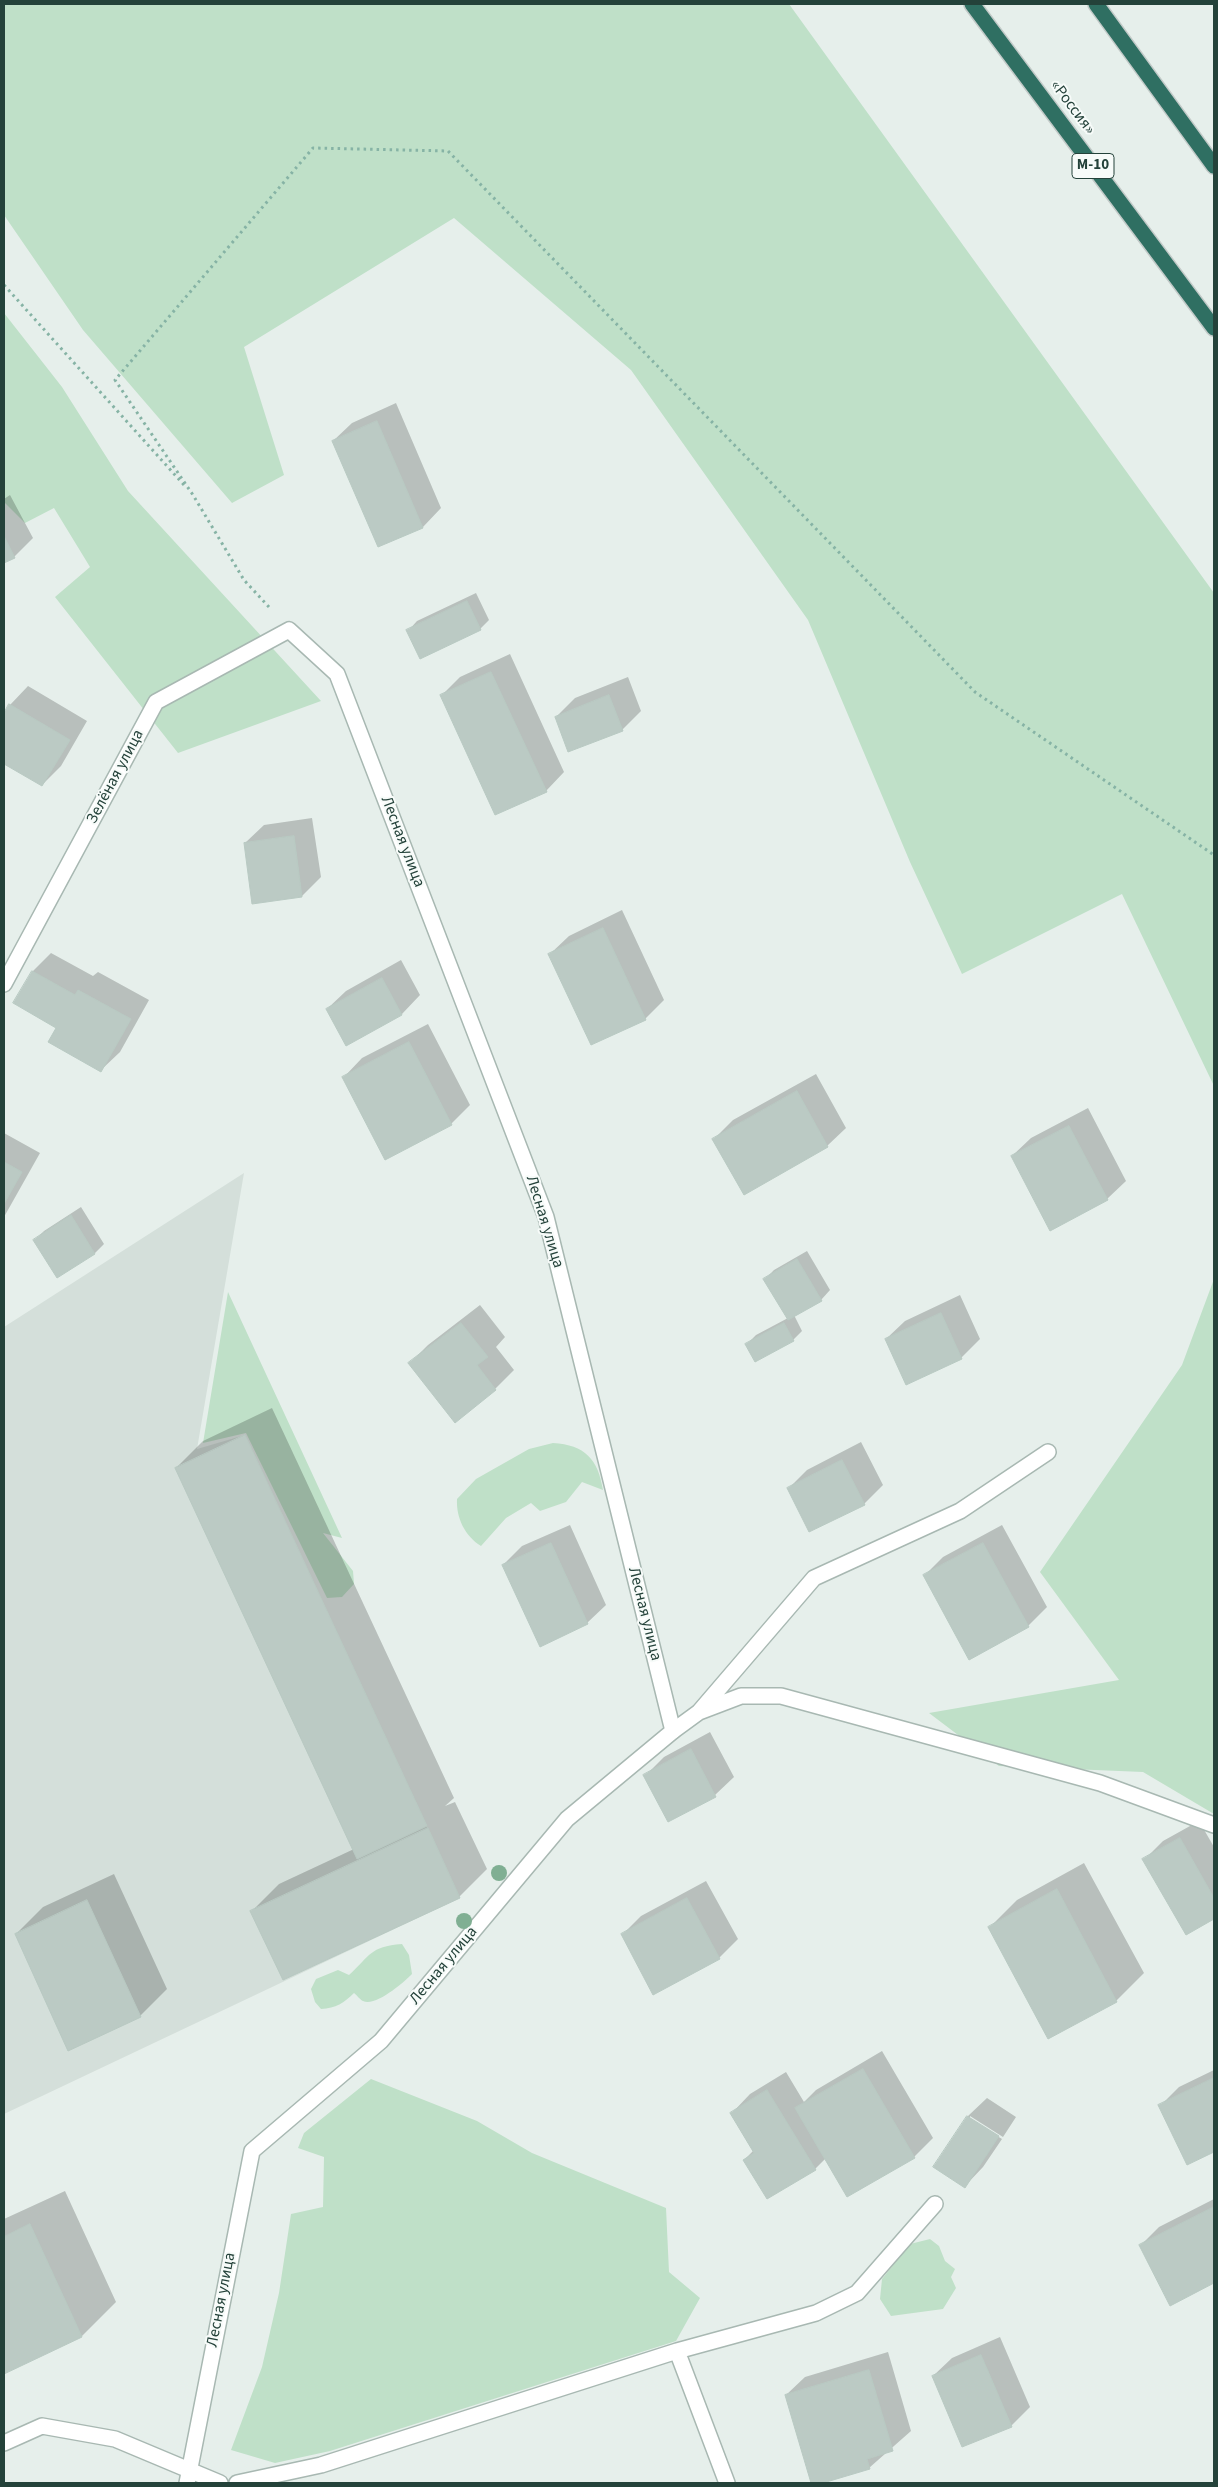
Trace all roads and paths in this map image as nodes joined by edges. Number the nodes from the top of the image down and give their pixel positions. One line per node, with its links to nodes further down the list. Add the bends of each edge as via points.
1 (972, 4): 5 (highway, «Россия» / М-10)
2 (1096, 4): 3 (highway)
3 (1214, 166)
4 (4, 285): 6 (path)
5 (1214, 328)
6 (193, 495): 7 (path, via 244,580); 8 (path, via 115,380 313,148 448,151 975,692)
7 (289, 630): 9 (street, Зелёная улица, via 156,702); 12 (street, Лесная улица, via 337,674 546,1217)
8 (1214, 855)
9 (4, 984)
10 (1048, 1452): 11 (street, via 960,1511 814,1578)
11 (699, 1712): 12 (street); 13 (street, via 741,1696 782,1696 1100,1783)
12 (673, 1731): 18 (street, Лесная улица, via 566,1819 381,2040 252,2151)
13 (1214, 1825)
14 (935, 2204): 15 (street, via 857,2293 816,2313)
15 (677, 2351): 17 (street, via 321,2465); 22 (street)
16 (4, 2443): 18 (street, via 42,2426 115,2439)
17 (278, 2474): 20 (street); 21 (street)
18 (188, 2477): 19 (street)
19 (220, 2483)
20 (237, 2483)
21 (291, 2483)
22 (727, 2483)

